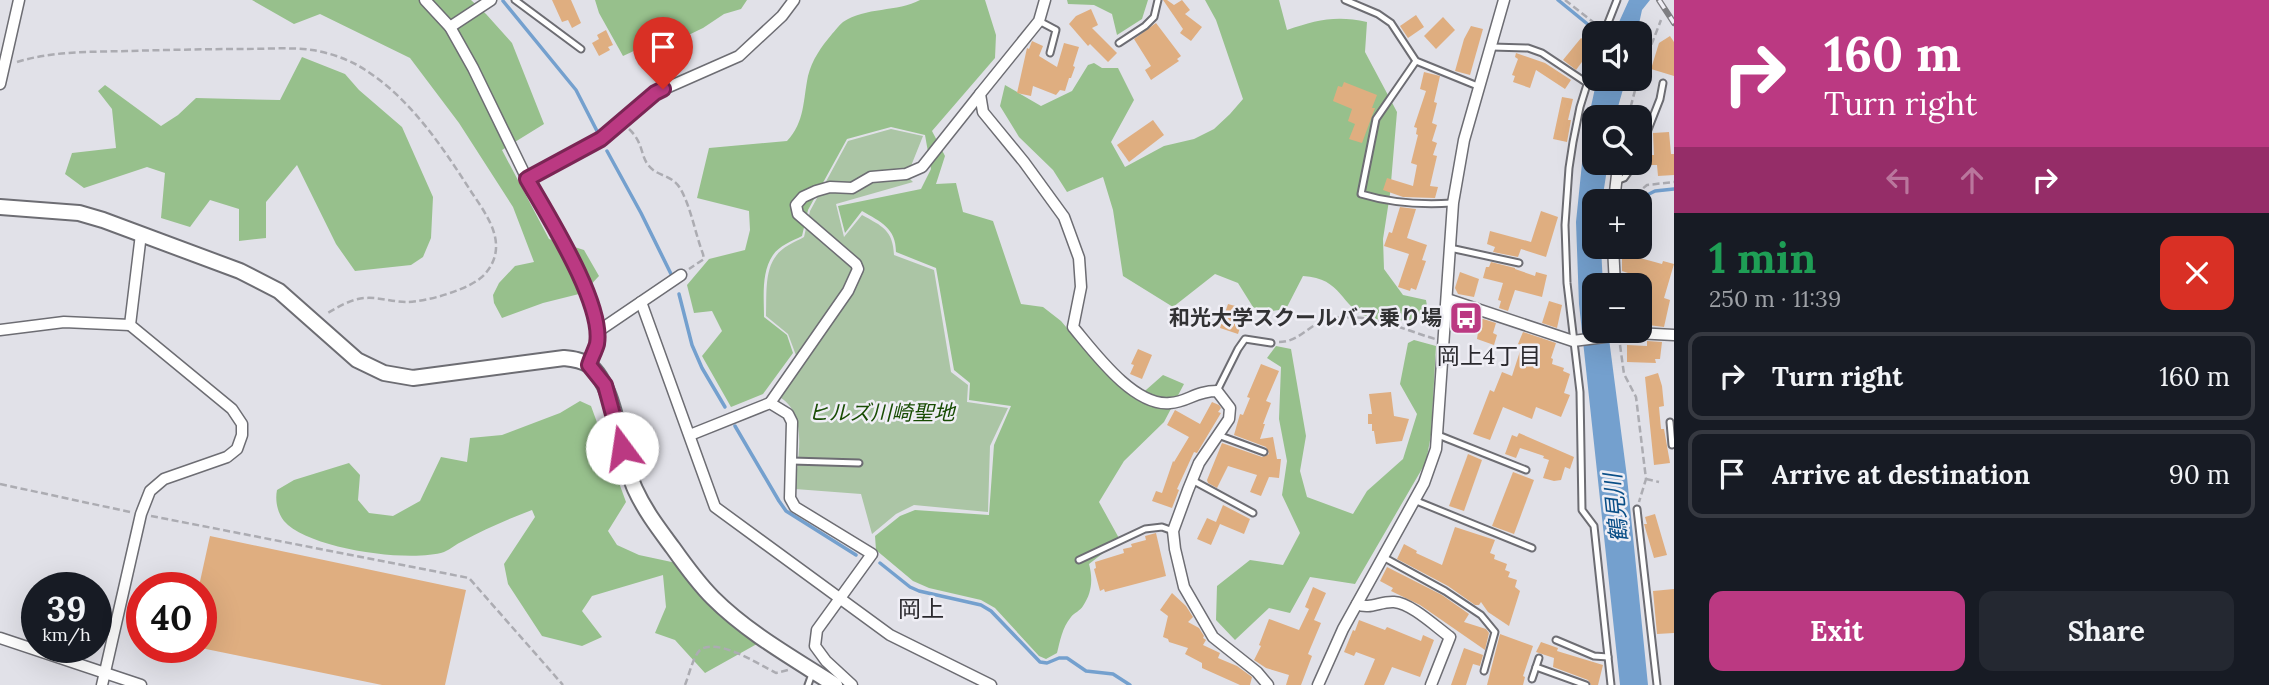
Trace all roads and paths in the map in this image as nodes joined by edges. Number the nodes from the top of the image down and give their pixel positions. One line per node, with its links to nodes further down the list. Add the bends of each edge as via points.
1 (19, 0): 23 (street)
2 (425, 0): 16 (street)
3 (491, 0): 16 (street)
4 (515, 0): 20 (lane)
5 (793, 0): 31 (street, via 739,56 655,93)
6 (1045, 0): 13 (street)
7 (1158, 0): 17 (lane, via 1154,17)
8 (1345, 0): 22 (lane, via 1391,23)
9 (1504, 0): 19 (street)
10 (1565, 0): 14 (path)
11 (1617, 0): 15 (lane)
12 (1661, 20): 18 (path)
13 (1039, 21): 21 (lane, via 1056,30); 29 (street)
14 (1591, 21)
15 (1609, 21)
16 (450, 27): 34 (street)
17 (1119, 43)
18 (1652, 43)
19 (1492, 47): 24 (lane, via 1542,53); 27 (street)
20 (581, 49)
21 (1050, 53)
22 (1416, 61): 27 (lane); 39 (lane, via 1376,119 1361,194 1424,204)
23 (4, 68): 26 (street); 47 (path, via 33,57 97,51 312,50 354,63 375,76 420,120 477,199 498,242 494,259 471,284 420,302 362,298)
24 (1582, 80)
25 (1663, 83): 30 (lane)
26 (0, 84)
27 (1480, 88): 39 (street)
28 (1585, 91): 54 (lane, via 1566,198 1567,284)
29 (980, 94): 59 (street, via 982,112 1064,217 1079,258 1081,287 1073,327 1119,379 1148,398 1173,403 1203,391); 60 (street, via 922,167 906,174 871,177 852,188 816,191 796,205 798,215 858,269 848,291)
30 (1652, 119)
31 (621, 121): 34 (street, via 601,139); 44 (path, via 641,144 647,164 670,176 680,188 704,259)
32 (1617, 175): 35 (street)
33 (1626, 175): 35 (lane)
34 (527, 179): 50 (street, via 587,289)
35 (1616, 181): 37 (street)
36 (1674, 182): 38 (path)
37 (1617, 189)
38 (1643, 189)
39 (1453, 203): 42 (street)
40 (0, 207): 41 (street, via 79,213)
41 (141, 234): 47 (street, via 259,279); 48 (street)
42 (1450, 248): 43 (lane); 45 (street)
43 (1519, 263)
44 (681, 275): 46 (street)
45 (1447, 299): 54 (street); 56 (street)
46 (641, 302): 50 (street); 63 (street)
47 (314, 320): 58 (street, via 357,360 399,376 413,378 564,358)
48 (130, 325): 49 (street, via 64,323); 78 (street, via 232,409 242,424 237,449 227,457 164,479 150,491)
49 (0, 330)
50 (597, 332): 58 (street)
51 (1652, 335): 52 (street)
52 (1674, 335)
53 (1582, 340): 54 (street)
54 (1575, 341): 88 (lane, via 1582,510 1594,526)
55 (1271, 342): 56 (path, via 1297,338 1325,321 1359,317); 59 (lane, via 1245,340)
56 (1444, 343): 65 (street)
57 (1619, 343): 71 (path, via 1623,370 1636,397)
58 (589, 365): 89 (street, via 605,385 628,473 654,524 713,598)
59 (1217, 391): 64 (street, via 1230,408)
60 (770, 403): 63 (street); 68 (street, via 792,422)
61 (1670, 422): 62 (lane)
62 (1673, 433): 66 (lane)
63 (690, 435): 83 (street, via 715,507)
64 (1218, 435): 67 (lane); 72 (street)
65 (1438, 435): 70 (lane); 75 (street, via 1432,464)
66 (1672, 445)
67 (1264, 452)
68 (791, 461): 69 (lane); 83 (street, via 790,498 795,507 872,554)
69 (859, 463)
70 (1525, 470)
71 (1646, 479): 73 (path); 76 (path)
72 (1192, 480): 77 (lane); 79 (street)
73 (1659, 482)
74 (0, 484): 78 (path)
75 (1414, 500): 80 (lane); 81 (street)
76 (1637, 509): 107 (lane)
77 (1253, 513)
78 (141, 514): 92 (street); 97 (path, via 469,578)
79 (1173, 531): 82 (lane, via 1145,529); 102 (street, via 1184,587 1213,636)
80 (1532, 548)
81 (1383, 557): 84 (street); 91 (lane, via 1481,615 1495,632)
82 (1079, 560)
83 (841, 598): 100 (street, via 817,630 815,646); 101 (street, via 890,635)
84 (1357, 604): 103 (street); 104 (street, via 1407,606 1450,637)
85 (0, 638): 92 (street)
86 (1556, 640): 88 (lane)
87 (1539, 657): 90 (lane)
88 (1608, 657): 106 (lane)
89 (799, 662): 93 (street); 98 (path, via 776,673 729,649 708,646 699,651)
90 (1536, 667): 94 (lane); 105 (lane)
91 (1484, 671)
92 (105, 673): 95 (street); 96 (street)
93 (811, 678): 99 (street)
94 (1532, 678)
95 (102, 685)
96 (141, 685)
97 (564, 685)
98 (685, 685)
99 (835, 685)
100 (852, 685)
101 (991, 685)
102 (1268, 685)
103 (1318, 685)
104 (1430, 685)
105 (1586, 685)
106 (1611, 685)
107 (1657, 685)

